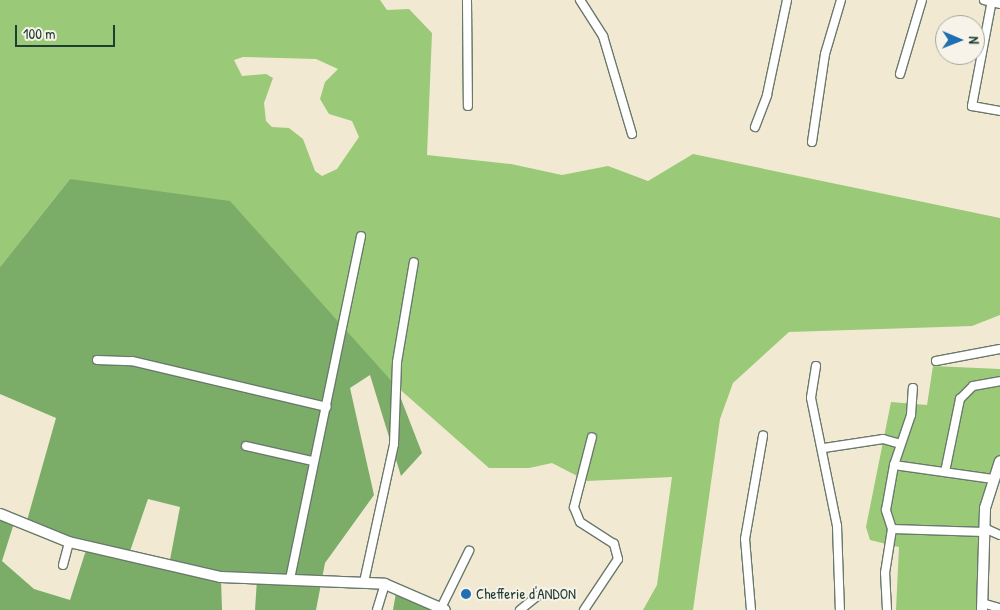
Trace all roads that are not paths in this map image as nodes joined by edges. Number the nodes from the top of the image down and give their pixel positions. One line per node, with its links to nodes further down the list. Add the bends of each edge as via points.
1 (467, 0): 8 (street)
2 (580, 0): 11 (street, via 603,36)
3 (787, 0): 10 (street, via 767,95)
4 (841, 0): 12 (street, via 825,54)
5 (922, 0): 7 (street)
6 (992, 2): 9 (street, via 972,106)
7 (900, 74)
8 (468, 106)
9 (1000, 111)
10 (755, 127)
11 (632, 134)
12 (812, 142)
13 (361, 236): 21 (street)
14 (414, 262): 40 (street, via 397,362 394,444)
15 (1000, 349): 17 (street)
16 (97, 360): 21 (street, via 132,361)
17 (936, 360)
18 (816, 366): 26 (street, via 811,398)
19 (1000, 381): 30 (street, via 973,386 960,399)
20 (913, 388): 24 (street, via 911,415)
21 (327, 407): 27 (street)
22 (763, 436): 49 (street, via 745,540)
23 (592, 437): 48 (street, via 574,507 580,522 614,544 618,559)
24 (900, 444): 26 (street, via 883,439); 29 (street)
25 (246, 446): 27 (street)
26 (824, 448): 50 (street, via 837,526)
27 (312, 461): 39 (street)
28 (1000, 461): 31 (street)
29 (894, 465): 30 (street); 33 (street, via 886,510)
30 (945, 472): 31 (street)
31 (993, 478): 34 (street)
32 (0, 514): 36 (street)
33 (892, 529): 34 (street); 51 (street, via 885,573)
34 (984, 530): 35 (street); 43 (street)
35 (1000, 535)
36 (69, 542): 38 (street); 39 (street, via 221,577)
37 (469, 551): 45 (street)
38 (63, 565)
39 (290, 579): 40 (street)
40 (364, 582): 41 (street)
41 (385, 584): 45 (street); 46 (street)
42 (537, 596): 47 (street)
43 (982, 607): 44 (street)
44 (1000, 608)
45 (443, 609)
46 (376, 610)
47 (520, 610)
48 (584, 610)
49 (751, 610)
50 (840, 610)
51 (887, 610)

